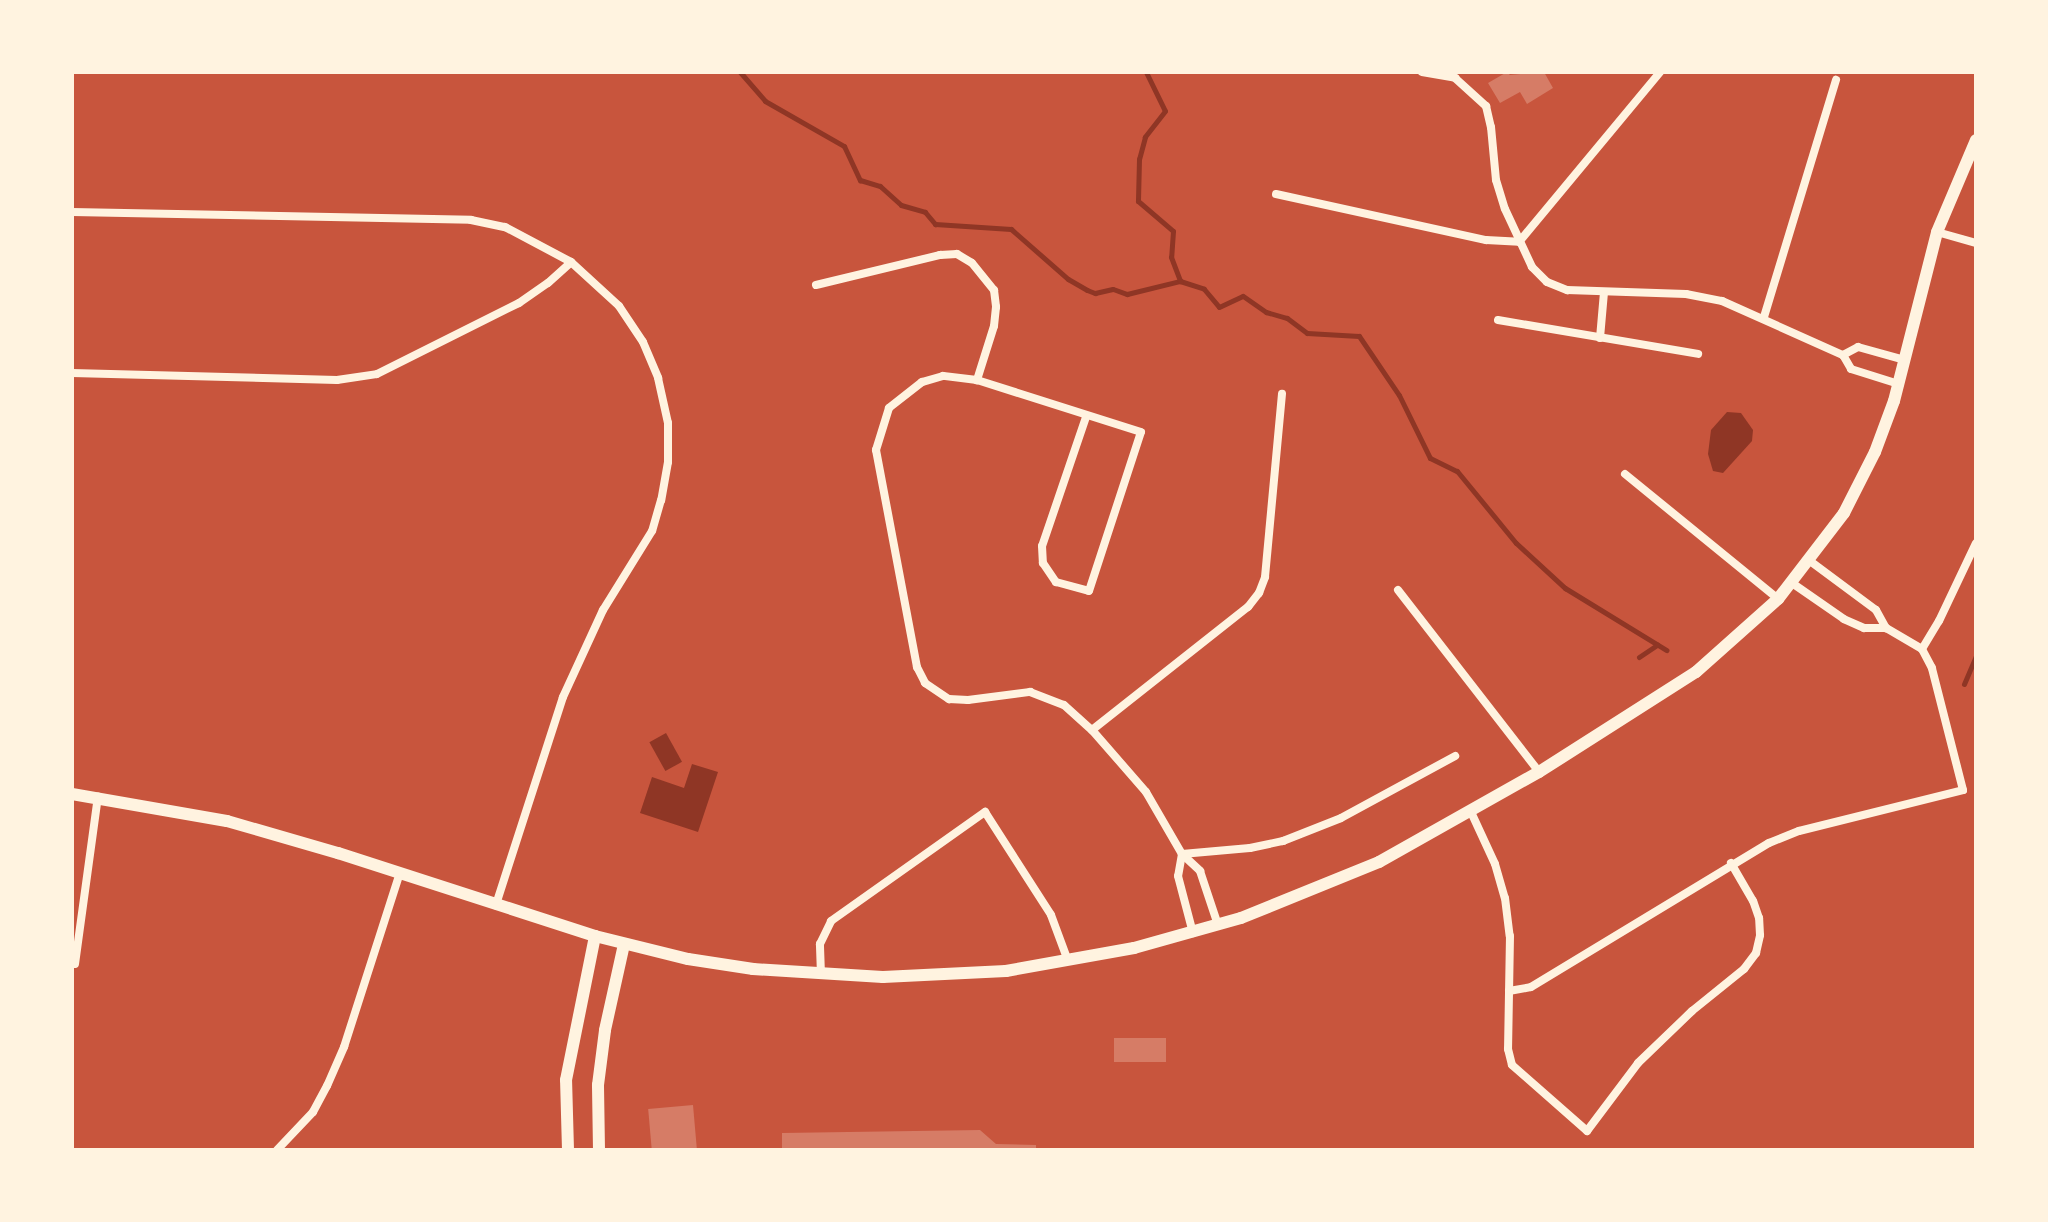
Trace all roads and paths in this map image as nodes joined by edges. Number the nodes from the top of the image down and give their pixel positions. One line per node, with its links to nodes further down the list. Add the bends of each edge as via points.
1 (1422, 72): 8 (street, via 1455,78 1486,106 1496,180)
2 (1660, 72): 8 (street)
3 (1836, 80): 13 (street)
4 (1976, 140): 7 (street)
5 (1276, 194): 8 (street, via 1486,240)
6 (72, 212): 10 (street, via 471,220 505,227)
7 (1937, 232): 9 (street); 18 (street)
8 (1519, 242): 12 (street, via 1547,282 1567,290)
9 (1976, 243)
10 (571, 262): 19 (street, via 519,303 377,374 337,380); 41 (street, via 619,306 643,342 668,423 668,462 652,531 603,610 563,697)
11 (816, 285): 20 (street, via 957,254 972,263 994,290 994,326)
12 (1604, 292): 13 (street, via 1686,294); 15 (street)
13 (1764, 317): 17 (street)
14 (1498, 320): 15 (street)
15 (1600, 338): 16 (street)
16 (1698, 354)
17 (1843, 355): 18 (street, via 1858,347); 21 (street, via 1851,369)
18 (1905, 360): 21 (street)
19 (72, 373)
20 (977, 380): 23 (street); 32 (street, via 943,376 905,393 889,408 876,450 917,667 925,683 949,699 1030,692 1064,705)
21 (1899, 384): 26 (street, via 1860,484)
22 (1282, 394): 32 (street, via 1265,577 1259,593)
23 (1086, 417): 23 (street, via 1042,554 1056,582 1089,591 1141,432)
24 (1625, 474): 29 (street)
25 (1976, 543): 31 (street)
26 (1810, 561): 27 (street); 30 (street, via 1876,610)
27 (1792, 583): 29 (street); 30 (street, via 1844,619 1864,628)
28 (1398, 590): 34 (street)
29 (1778, 599): 34 (street, via 1696,672)
30 (1886, 628): 31 (street)
31 (1922, 649): 39 (street, via 1932,668 1963,790 1799,831)
32 (1092, 730): 38 (street, via 1146,792)
33 (1455, 756): 38 (street, via 1341,818 1283,841)
34 (1539, 772): 37 (street)
35 (72, 794): 36 (street)
36 (98, 797): 40 (street, via 227,821); 47 (street)
37 (1471, 812): 42 (street, via 1347,877); 49 (street, via 1505,898)
38 (1182, 854): 42 (street, via 1200,871); 43 (street, via 1178,876)
39 (1731, 863): 49 (street, via 1531,987); 49 (street, via 1759,918 1756,953 1638,1063 1587,1131 1512,1065)
40 (400, 873): 41 (street); 50 (street, via 327,1086 313,1112)
41 (496, 905): 44 (street)
42 (1218, 925): 43 (street)
43 (1193, 933): 46 (street)
44 (595, 936): 45 (street); 51 (street, via 566,1080)
45 (624, 944): 48 (street, via 724,965); 52 (street, via 600,1071)
46 (1068, 961): 48 (street, via 961,975); 48 (street, via 1051,915 985,812 831,921 820,944)
47 (75, 964)
48 (821, 975)
49 (1509, 991)
50 (277, 1150)
51 (568, 1150)
52 (599, 1150)

